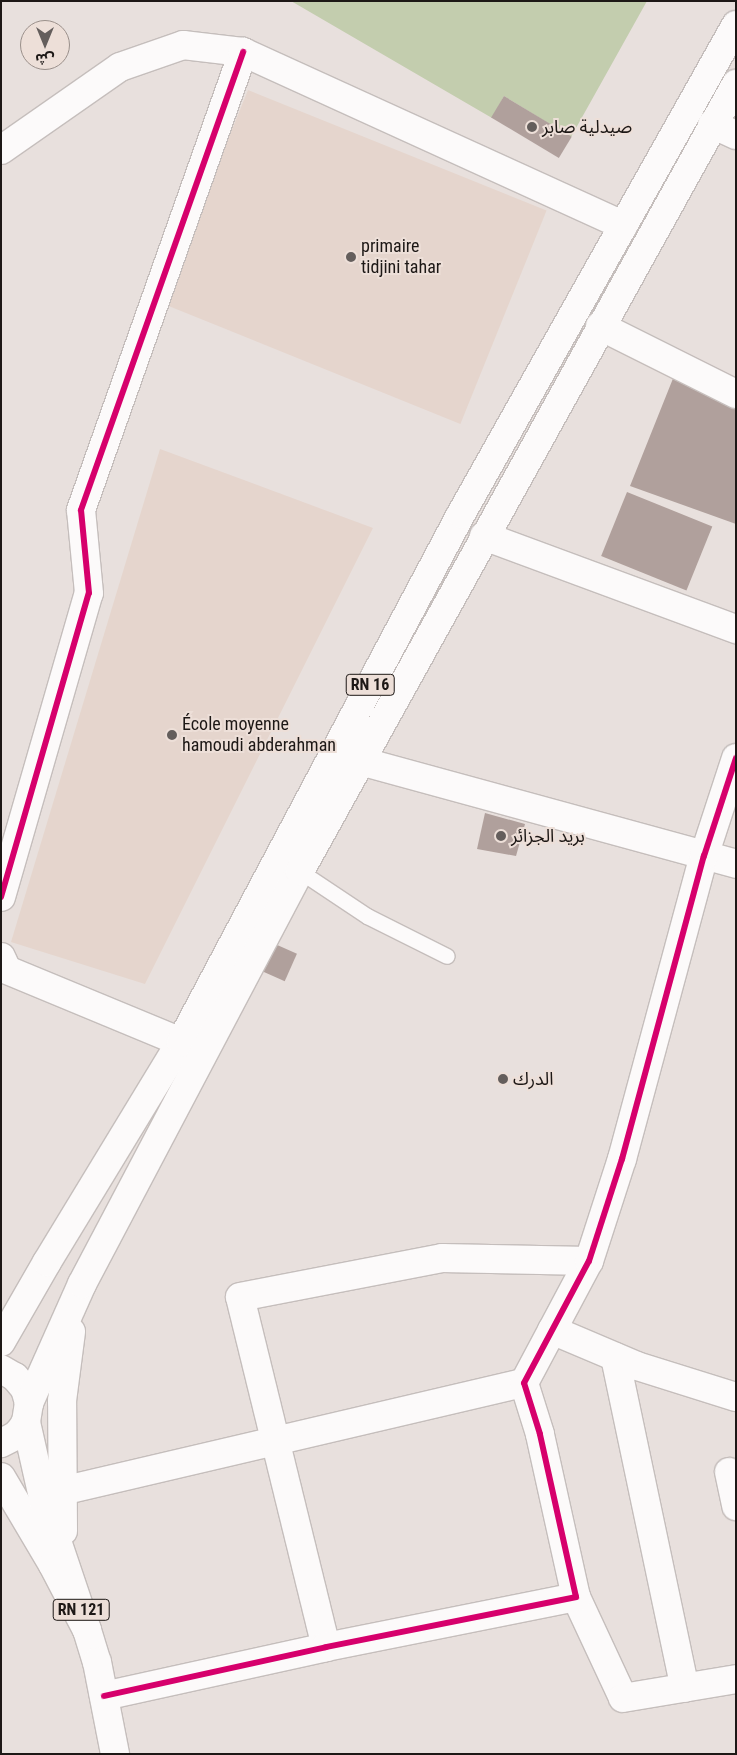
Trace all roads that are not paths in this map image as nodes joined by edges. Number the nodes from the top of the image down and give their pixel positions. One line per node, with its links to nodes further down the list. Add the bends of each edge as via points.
1 (736, 25): 6 (street, RN 16)
2 (243, 52): 5 (street, via 184,45 120,66); 6 (street); 18 (street, via 81,510 89,594)
3 (736, 84): 4 (street, RN 16)
4 (724, 130): 7 (street, RN 16)
5 (1, 150)
6 (623, 225): 11 (street, RN 16, via 461,514)
7 (600, 326): 8 (street); 9 (street, RN 16)
8 (736, 394)
9 (484, 536): 10 (street); 12 (street, RN 16)
10 (736, 629)
11 (358, 709): 12 (street); 17 (street, RN 16)
12 (381, 723): 14 (street, RN 16)
13 (736, 758): 15 (street)
14 (360, 761): 15 (street); 17 (street, RN 16)
15 (704, 856): 16 (street); 22 (street, via 622,1159)
16 (736, 864)
17 (289, 865): 19 (lane, via 366,916); 21 (street, RN 16); 23 (street, RN 16)
18 (1, 897)
19 (447, 956)
20 (1, 958): 21 (street, via 7,970)
21 (181, 1042): 25 (street, RN 16)
22 (589, 1261): 24 (street); 31 (street, via 442,1258 240,1297)
23 (82, 1284): 30 (street, RN 16); 35 (street, via 65,1362)
24 (552, 1330): 26 (street); 28 (street)
25 (1, 1342)
26 (615, 1357): 29 (street); 44 (street)
27 (1, 1369): 30 (street, via 15,1377 25,1389)
28 (524, 1383): 31 (street); 40 (street, via 540,1434)
29 (736, 1396)
30 (27, 1412): 32 (street, via 14,1436); 39 (street, RN 121, via 44,1502)
31 (275, 1440): 35 (street); 42 (street)
32 (1, 1443)
33 (729, 1472): 36 (street)
34 (1, 1477): 38 (street, RN 121)
35 (62, 1491): 39 (street)
36 (736, 1506)
37 (1, 1519): 38 (street)
38 (37, 1538): 41 (street, RN 121)
39 (64, 1557): 41 (street, RN 121)
40 (576, 1597): 42 (street); 44 (street, via 623,1698)
41 (88, 1630): 45 (street, RN 121)
42 (326, 1647): 45 (street)
43 (736, 1679): 44 (street)
44 (685, 1688)
45 (104, 1696): 46 (street, RN 121)
46 (115, 1754)

